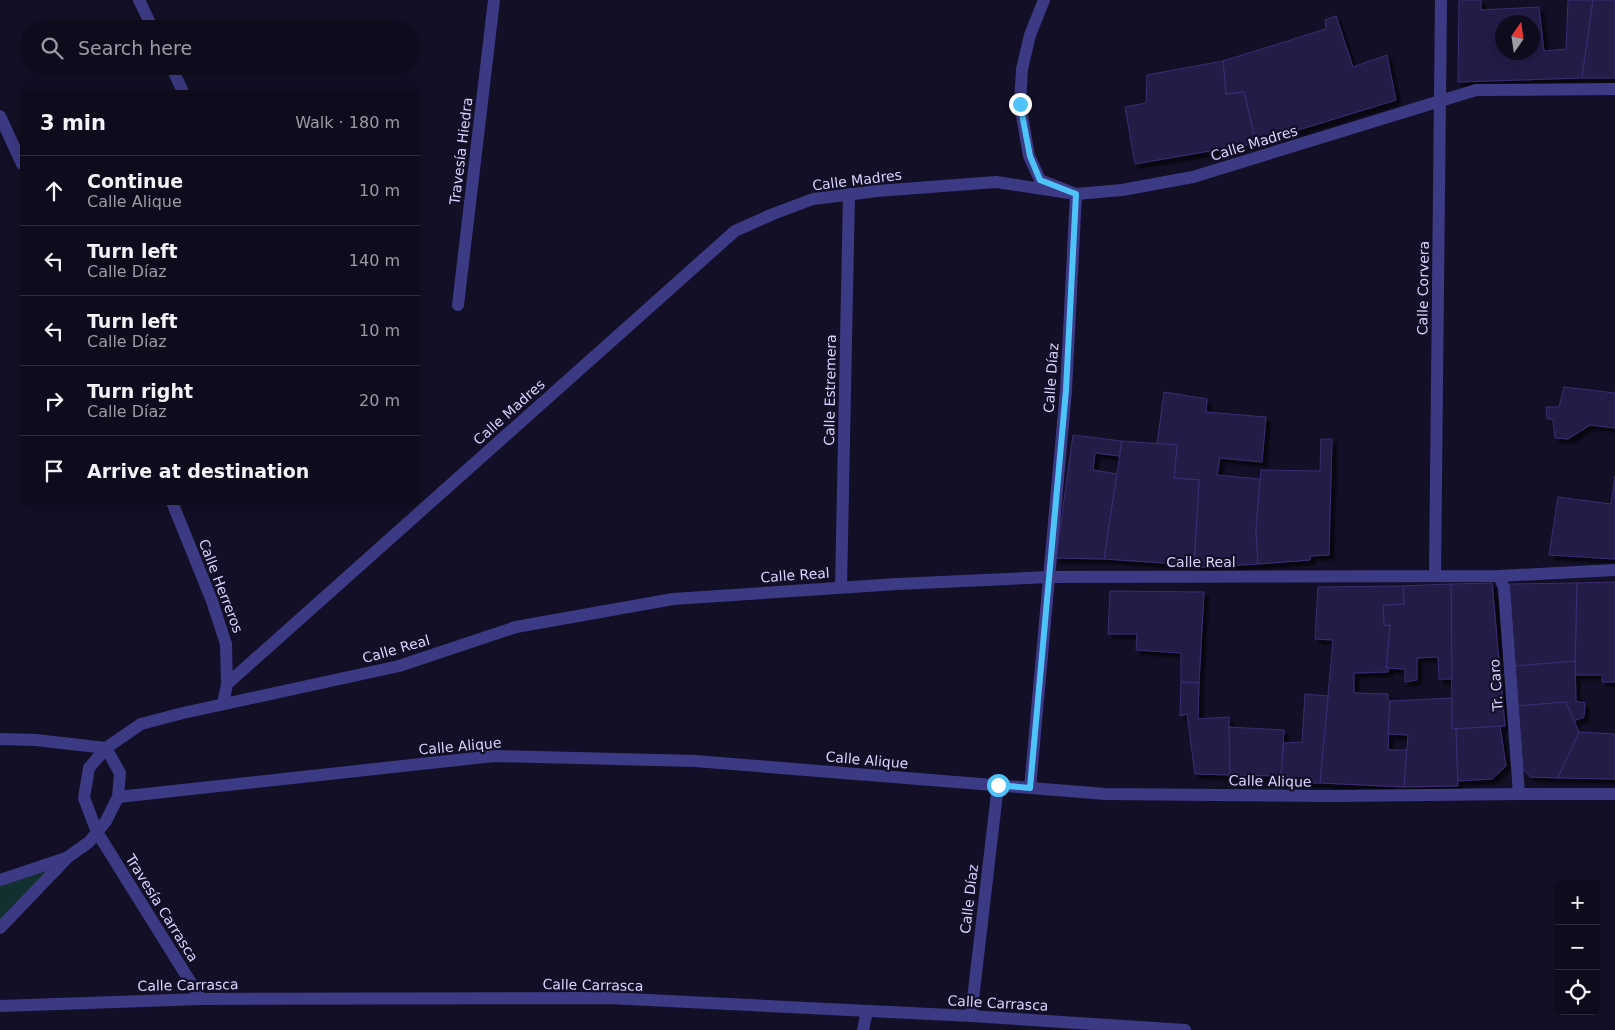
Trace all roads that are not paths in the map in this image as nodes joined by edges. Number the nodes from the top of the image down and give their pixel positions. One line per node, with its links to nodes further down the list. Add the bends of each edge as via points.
1 (139, 0): 5 (street)
2 (494, 0): 14 (street, Travesía Hiedra)
3 (1044, 0): 13 (street, via 1024,60 1020,104 1030,156 1040,180)
4 (1441, 0): 9 (street, Calle Corvera)
5 (149, 20)
6 (175, 75): 8 (street)
7 (1615, 89): 9 (street, Calle Madres, via 1476,90)
8 (182, 90)
9 (1440, 101): 13 (street, Calle Madres, via 1194,177 1122,190); 17 (street, Calle Corvera)
10 (0, 116): 11 (street)
11 (20, 160)
12 (848, 194): 13 (street, Calle Madres, via 996,182); 20 (street, Calle Estremera); 21 (street, Calle Madres, via 813,199 735,231)
13 (1076, 194): 19 (street, Calle Díaz, via 1066,390)
14 (458, 305)
15 (173, 505): 21 (street, Calle Herreros, via 226,644)
16 (1615, 570): 18 (street, Calle Real)
17 (1435, 576): 18 (street, Calle Real); 19 (street, Calle Real)
18 (1499, 576): 27 (street, Tr. Caro, via 1504,588)
19 (1049, 577): 20 (street, Calle Real); 26 (street, Calle Díaz)
20 (841, 587): 22 (street, Calle Real, via 673,598 516,626 399,666)
21 (227, 684): 22 (street)
22 (222, 704): 24 (street, Calle Real, via 141,724)
23 (0, 739): 24 (street)
24 (106, 748): 29 (street, via 120,773); 30 (street, Travesía Carrasca, via 89,768 84,798)
25 (998, 785): 26 (street, Calle Alique); 29 (street, Calle Alique, via 695,761 494,756); 37 (street, Calle Díaz)
26 (1030, 788): 27 (street, Calle Alique, via 1135,795)
27 (1520, 794): 28 (street, Calle Alique)
28 (1615, 794)
29 (118, 797): 30 (street)
30 (97, 832): 31 (street); 34 (street, Travesía Carrasca)
31 (68, 857): 32 (street); 33 (street)
32 (0, 880)
33 (0, 928)
34 (201, 999): 35 (street, Calle Carrasca); 36 (street, Calle Carrasca, via 608,998)
35 (0, 1006)
36 (867, 1011): 37 (street, Calle Carrasca); 38 (street)
37 (971, 1016): 39 (street, Calle Carrasca)
38 (863, 1030)
39 (1185, 1030)

